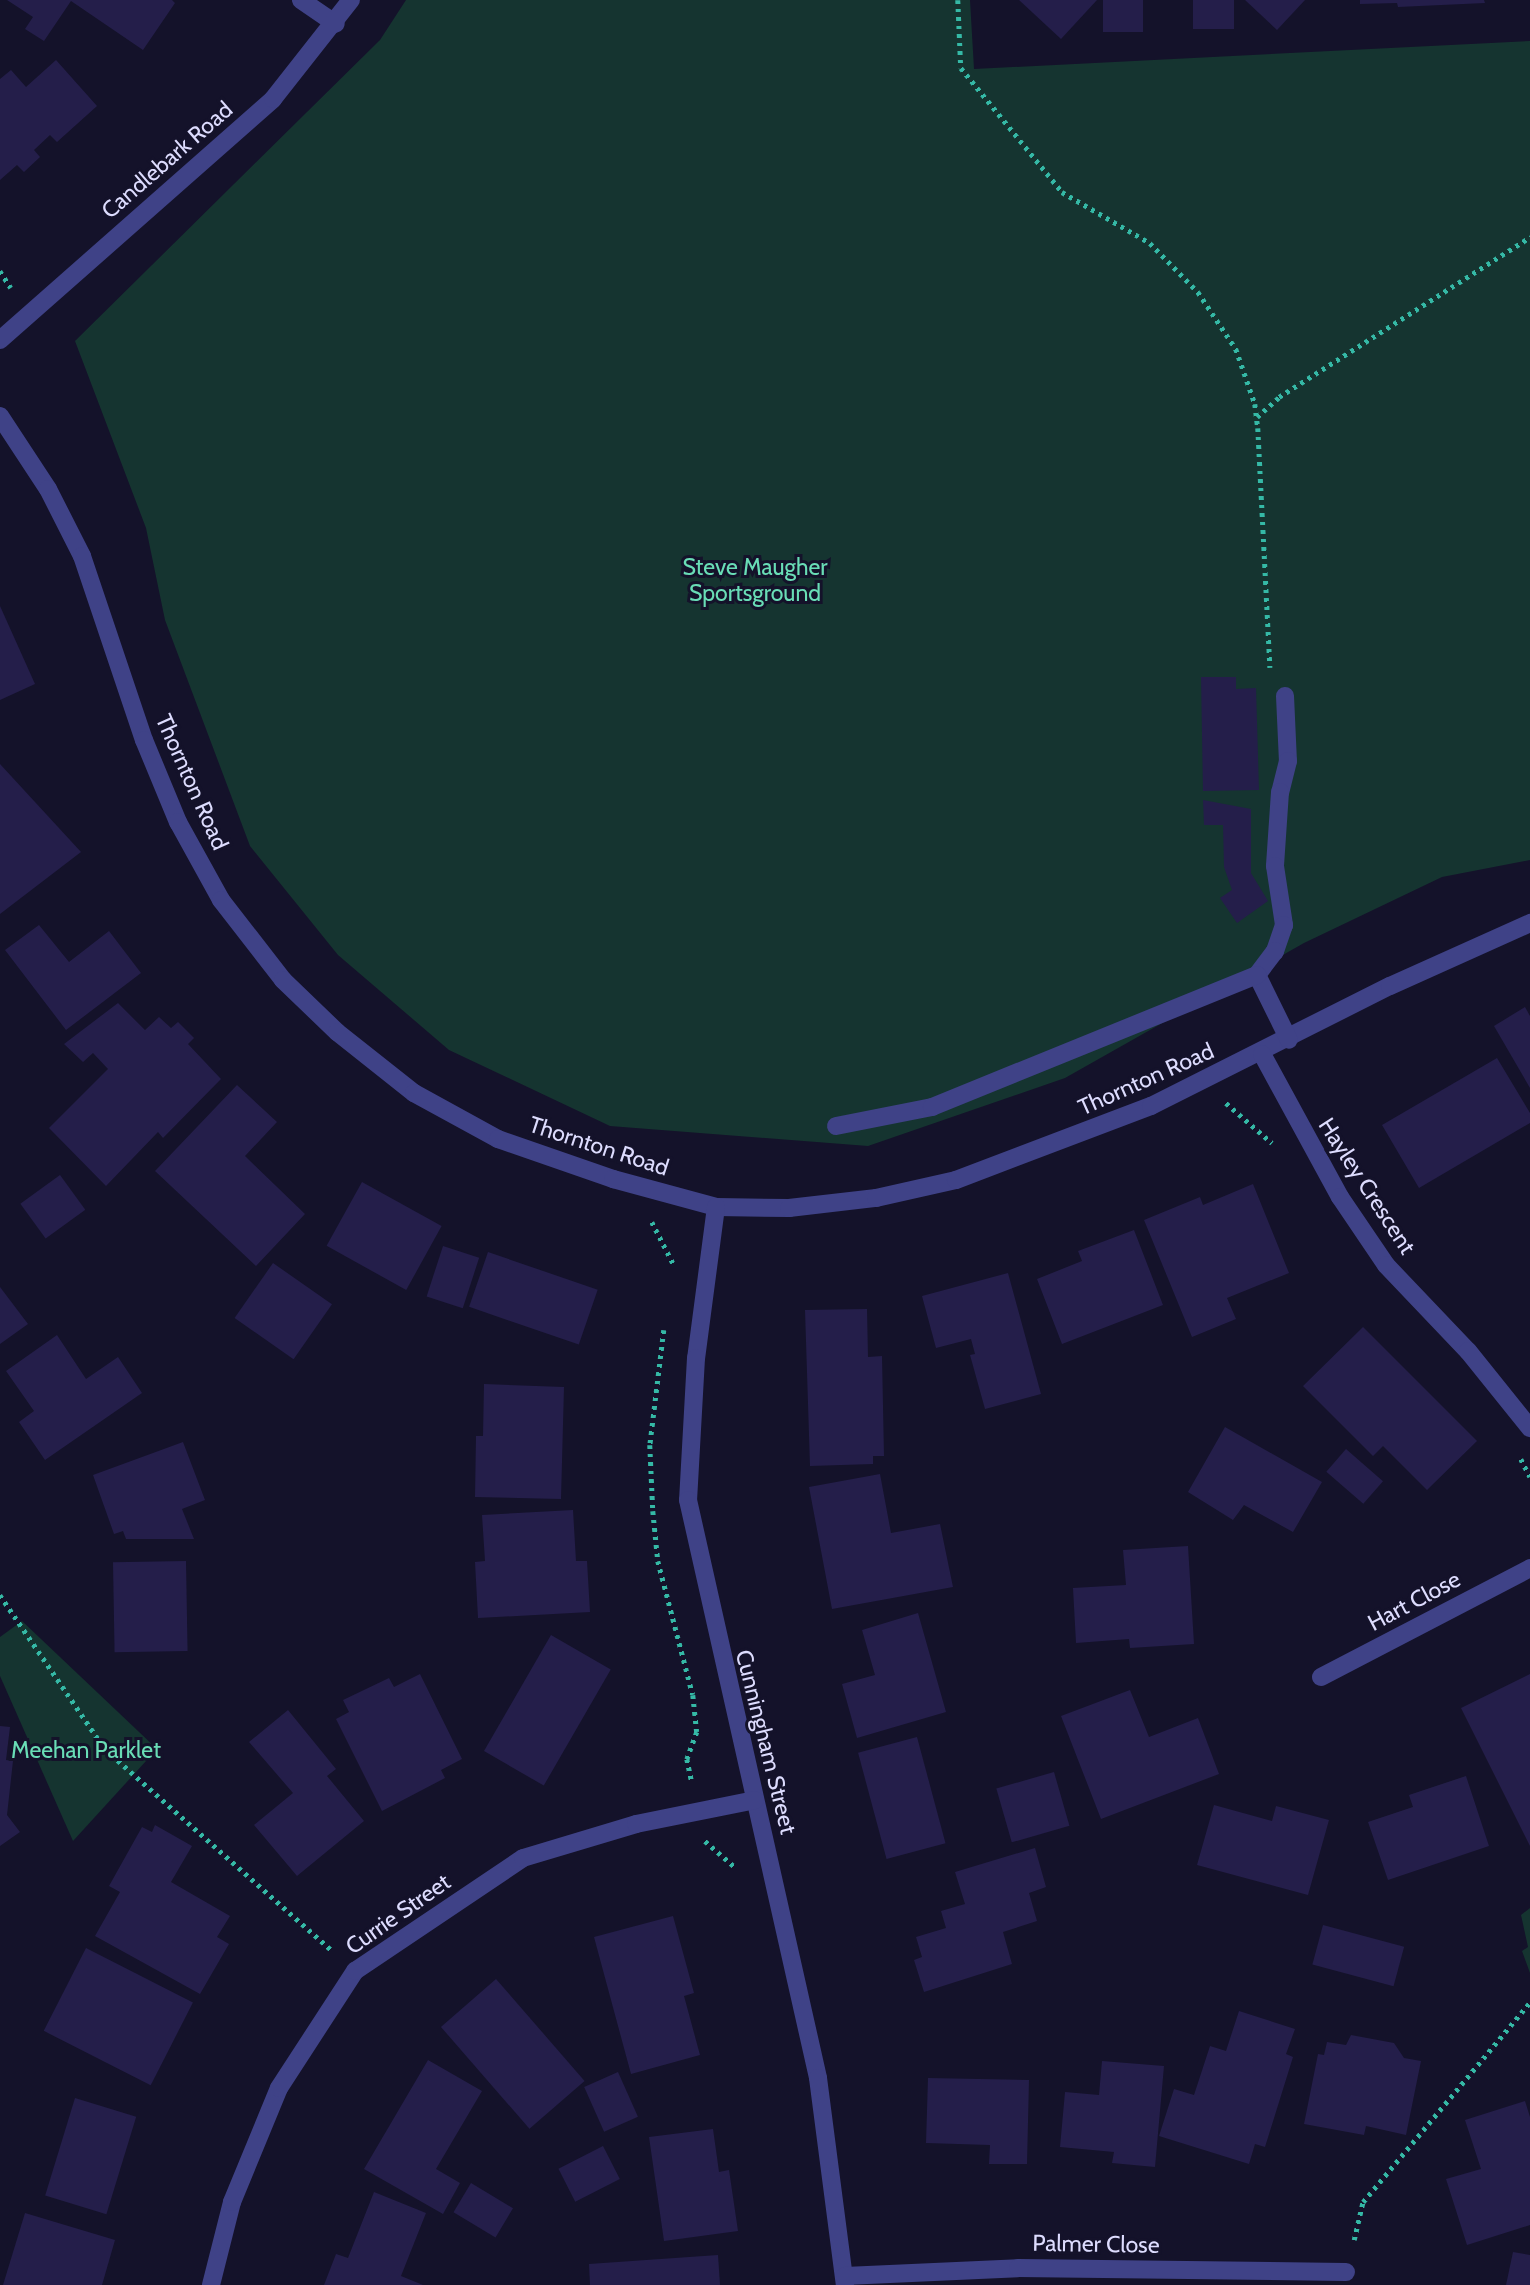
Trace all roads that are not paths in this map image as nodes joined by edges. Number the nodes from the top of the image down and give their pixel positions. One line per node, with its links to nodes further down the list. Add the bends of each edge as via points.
1 (301, 0): 3 (street)
2 (351, 0): 3 (street, Candlebark Road)
3 (336, 24): 4 (street, Candlebark Road, via 273,99)
4 (0, 340)
5 (0, 416): 12 (street, Thornton Road, via 48,489 82,556 144,740 178,822 221,900 283,980 337,1032 414,1093 498,1139 613,1179)
6 (1284, 696): 8 (street, via 1288,761 1280,792 1275,866 1284,925 1275,951)
7 (1530, 923): 9 (street, Thornton Road, via 1390,986)
8 (1257, 975): 9 (street); 11 (street, via 932,1107)
9 (1289, 1040): 10 (street, Thornton Road)
10 (1262, 1054): 12 (street, Thornton Road, via 1151,1106 956,1180 789,1208); 13 (street, Hayley Crescent, via 1340,1197 1385,1265 1468,1351)
11 (835, 1126)
12 (716, 1207): 16 (street, Cunningham Street, via 695,1370 688,1500)
13 (1530, 1428)
14 (1530, 1569): 15 (street, Hart Close)
15 (1321, 1677)
16 (755, 1800): 18 (street, Cunningham Street, via 818,2078); 19 (street, Currie Street, via 636,1824 523,1858 355,1971 279,2088 232,2202)
17 (1346, 2272): 18 (street, Palmer Close, via 1018,2268)
18 (845, 2281)
19 (211, 2285)

